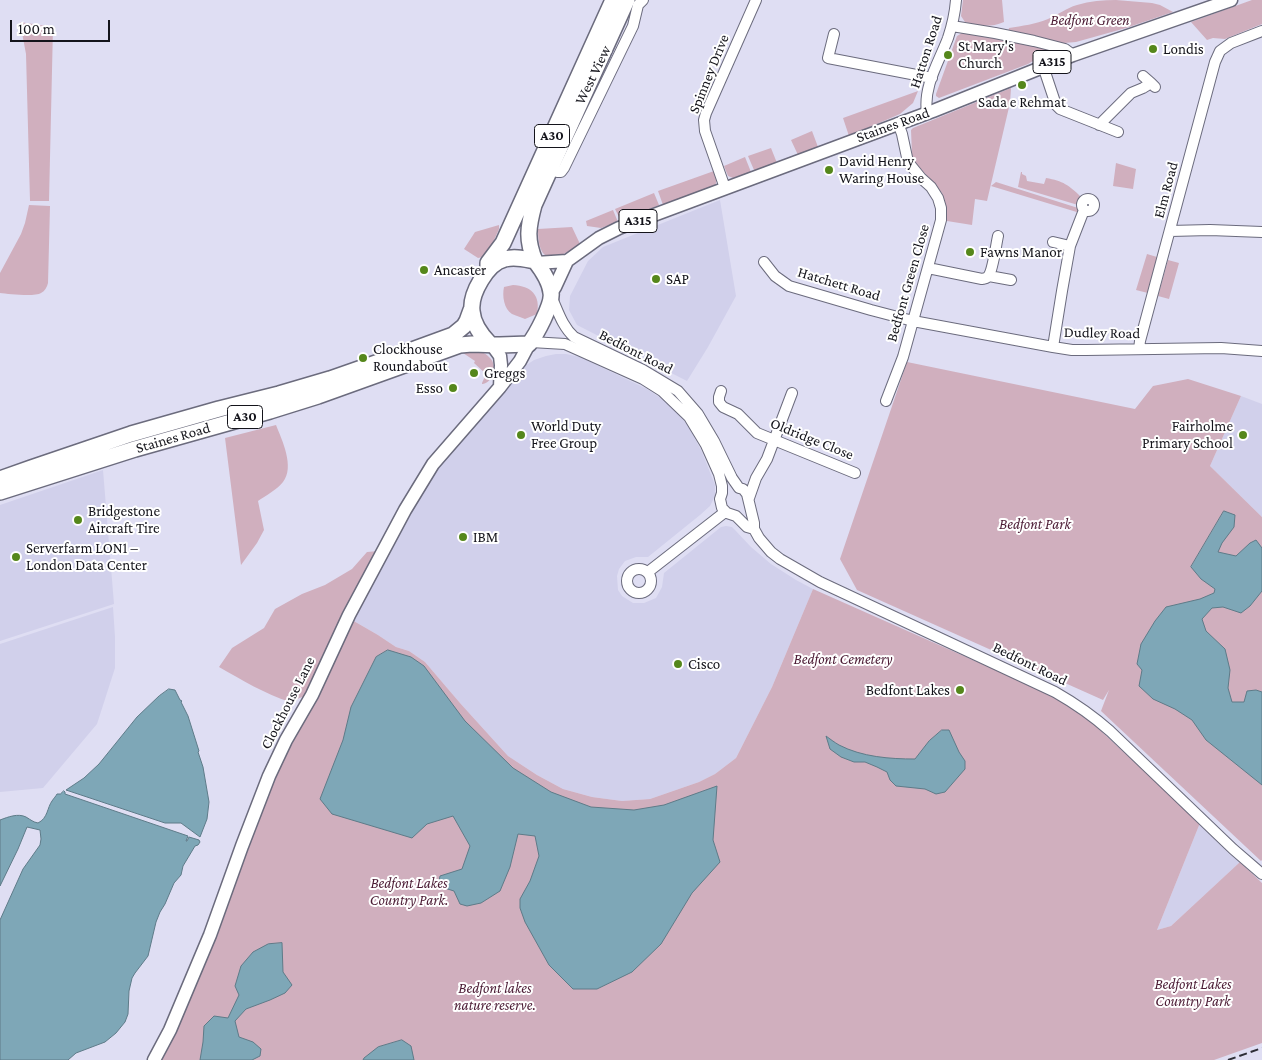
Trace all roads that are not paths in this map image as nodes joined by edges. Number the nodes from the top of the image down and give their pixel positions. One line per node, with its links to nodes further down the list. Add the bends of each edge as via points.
1 (613, 0): 28 (highway, A30, via 503,243 488,263)
2 (756, 0): 17 (street, Spinney Drive, via 704,120)
3 (956, 0): 6 (street, Hatton Road)
4 (634, 1): 25 (highway, A30, via 534,206 528,235)
5 (1227, 1): 9 (main road, Staines Road / A315)
6 (952, 26): 9 (street, via 1034,41 1065,49); 11 (street, Hatton Road)
7 (1262, 31): 19 (street, Elm Road, via 1220,51)
8 (834, 34): 11 (street, via 828,58)
9 (1073, 55): 10 (main road, Staines Road / A315)
10 (1043, 66): 13 (main road, Staines Road / A315); 15 (street, via 1056,105)
11 (932, 78): 13 (street, Hatton Road)
12 (1150, 82): 15 (street, via 1131,93)
13 (926, 113): 14 (main road, Staines Road / A315)
14 (898, 123): 17 (main road, Staines Road / A315); 27 (street, Bedfont Green Close, via 908,162 931,187 941,208 941,220)
15 (1099, 125): 16 (street)
16 (1118, 132)
17 (725, 188): 24 (main road, Staines Road / A315, via 619,228)
18 (1084, 210): 23 (street)
19 (1170, 231): 20 (street); 37 (street, Elm Road)
20 (1262, 232)
21 (998, 236): 29 (street)
22 (1053, 242): 23 (street)
23 (1070, 246): 36 (street)
24 (567, 261): 25 (main road); 31 (main road)
25 (536, 262): 28 (highway, via 517,257 505,258); 31 (highway)
26 (764, 262): 33 (street, Hatchett Road, via 789,286)
27 (928, 268): 29 (street, via 982,279); 33 (street, Bedfont Green Close)
28 (488, 270): 32 (highway, via 478,285)
29 (988, 276): 30 (street)
30 (1011, 280)
31 (551, 294): 34 (highway, via 544,317); 47 (street, Bedfont Road, via 560,318 574,337 643,370 678,391 698,414)
32 (471, 310): 35 (highway, via 474,323); 46 (highway, Staines Road / A30, via 464,326 453,335 390,358 296,389 131,434)
33 (913, 321): 36 (street, Dudley Road); 42 (street, Bedfont Green Close)
34 (530, 343): 35 (highway); 39 (main road, Clockhouse Lane); 49 (street, Bedfont Road, via 565,344 643,379 662,391 689,417 706,445 719,474)
35 (491, 344): 39 (main road, via 502,365); 48 (highway, Staines Road / A30, via 460,345 302,401)
36 (1053, 347): 37 (street, Dudley Road, via 1072,350)
37 (1139, 349): 38 (street, Dudley Road)
38 (1262, 351)
39 (500, 388): 56 (main road, Clockhouse Lane, via 433,464 349,615 269,776 210,935)
40 (721, 391): 43 (street, Oldridge Close, via 719,402 723,407 738,414 757,433)
41 (792, 393): 43 (street)
42 (886, 401)
43 (773, 440): 44 (street, Oldridge Close); 45 (street)
44 (856, 473)
45 (756, 478): 47 (street); 50 (street)
46 (0, 479)
47 (739, 488): 49 (street, via 731,487); 50 (street, Bedfont Road)
48 (0, 492)
49 (722, 493): 51 (street, Bedfont Road, via 720,504)
50 (749, 500): 52 (street, via 746,510); 53 (street, Bedfont Road)
51 (725, 512): 52 (street, Bedfont Road); 54 (street)
52 (736, 516): 53 (street, Bedfont Road)
53 (754, 529): 55 (street, Bedfont Road, via 771,552 794,568 1077,705 1110,731)
54 (648, 572)
55 (1262, 874)
56 (154, 1060)

